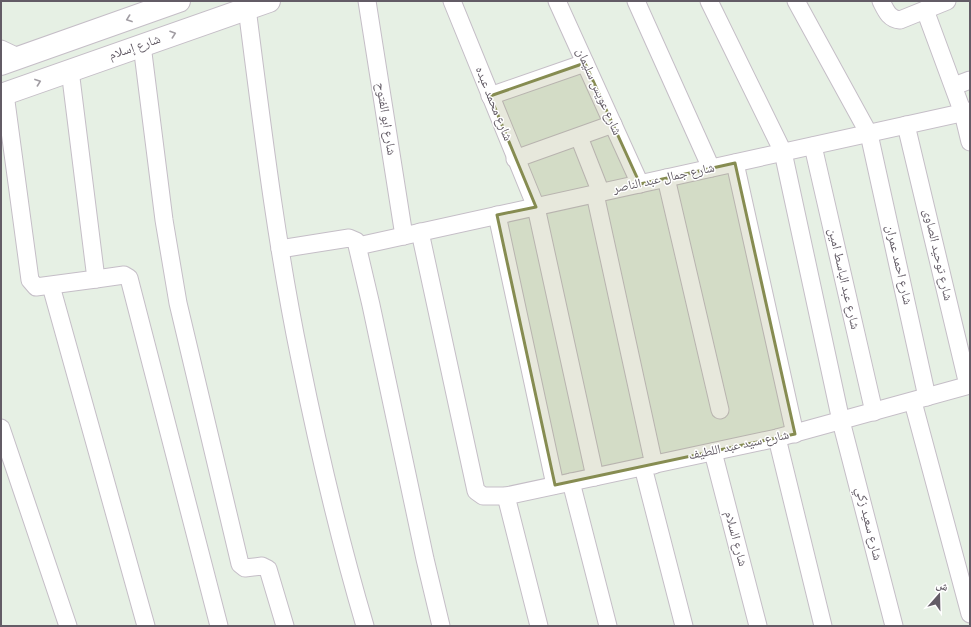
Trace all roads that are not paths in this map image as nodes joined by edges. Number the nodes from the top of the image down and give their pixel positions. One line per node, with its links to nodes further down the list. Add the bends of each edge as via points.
1 (179, 1): 14 (street, one-way to 14)
2 (269, 1): 11 (street, شارع إسلام)
3 (367, 1): 37 (street, شارع ابو الفتوح)
4 (452, 1): 20 (street, شارع محمد عبده)
5 (558, 1): 15 (street, شارع عويس سليمان)
6 (636, 1): 31 (street)
7 (709, 1): 28 (street, شارع سعيد زكي)
8 (796, 1): 24 (street, شارع احمد عمران)
9 (881, 1): 12 (street, via 888,15 894,20)
10 (947, 1): 12 (street)
11 (246, 8): 13 (street, شارع إسلام, one-way to 11); 39 (street)
12 (925, 10): 18 (street)
13 (142, 45): 16 (street, شارع إسلام); 59 (street, via 164,220 178,303 240,564 245,568 262,566 268,569)
14 (7, 57)
15 (585, 63): 20 (street); 22 (street, شارع عويس سليمان)
16 (70, 70): 19 (street, شارع إسلام, one-way to 16); 40 (street)
17 (970, 80): 18 (street)
18 (954, 86): 21 (street)
19 (3, 95): 41 (street, via 30,280 36,287)
20 (490, 96): 29 (street, شارع محمد عبده)
21 (967, 112): 23 (street, شارع جمال عبد الناصر); 26 (street)
22 (613, 124): 25 (street); 33 (street, شارع عويس سليمان)
23 (906, 125): 24 (street, شارع جمال عبد الناصر); 42 (street, شارع توحيد الصاوى)
24 (869, 134): 27 (street, شارع جمال عبد الناصر); 43 (street, شارع احمد عمران)
25 (579, 137): 29 (street); 34 (street)
26 (970, 142)
27 (813, 146): 28 (street, شارع جمال عبد الناصر); 45 (street, شارع عبد الباسط امين)
28 (783, 152): 30 (street, شارع جمال عبد الناصر); 46 (street, شارع سعيد زكي)
29 (515, 159): 35 (street, شارع محمد عبده)
30 (734, 163): 31 (street, شارع جمال عبد الناصر); 48 (street)
31 (712, 168): 32 (street, شارع جمال عبد الناصر)
32 (666, 178): 33 (street, شارع جمال عبد الناصر); 44 (street)
33 (640, 184): 34 (street, شارع جمال عبد الناصر)
34 (598, 193): 35 (street, شارع جمال عبد الناصر); 51 (street)
35 (536, 207): 36 (street, شارع جمال عبد الناصر); 52 (street, شارع محمد عبده)
36 (497, 215): 37 (street, شارع جمال عبد الناصر); 53 (street)
37 (412, 234): 38 (street, شارع جمال عبد الناصر); 54 (street, شارع ابو الفتوح, via 476,491 483,496)
38 (358, 246): 39 (street, via 356,241 349,238); 61 (street)
39 (280, 249): 60 (street, via 312,414)
40 (96, 279): 41 (street); 58 (street, via 124,275 130,278)
41 (51, 286): 57 (street)
42 (969, 385): 43 (street, شارع سيد عبد اللطيف)
43 (920, 400): 45 (street, شارع سيد عبد اللطيف); 55 (street, شارع احمد عمران)
44 (720, 410)
45 (874, 412): 46 (street, شارع سيد عبد اللطيف)
46 (841, 421): 48 (street, شارع سيد عبد اللطيف); 67 (street, شارع سعيد زكي)
47 (1, 428): 56 (street)
48 (795, 434): 49 (street, شارع سيد عبد اللطيف)
49 (778, 438): 50 (street, شارع سيد عبد اللطيف); 66 (street)
50 (713, 452): 51 (street, شارع سيد عبد اللطيف); 65 (street, شارع السلام)
51 (649, 466): 52 (street, شارع سيد عبد اللطيف); 64 (street)
52 (595, 477): 53 (street, شارع سيد عبد اللطيف)
53 (563, 484): 54 (street, شارع سيد عبد اللطيف); 63 (street)
54 (506, 496): 62 (street)
55 (970, 614)
56 (68, 626)
57 (146, 626)
58 (218, 626)
59 (285, 626)
60 (365, 626)
61 (441, 626)
62 (539, 626)
63 (608, 626)
64 (684, 626)
65 (758, 626)
66 (823, 626)
67 (894, 626)

